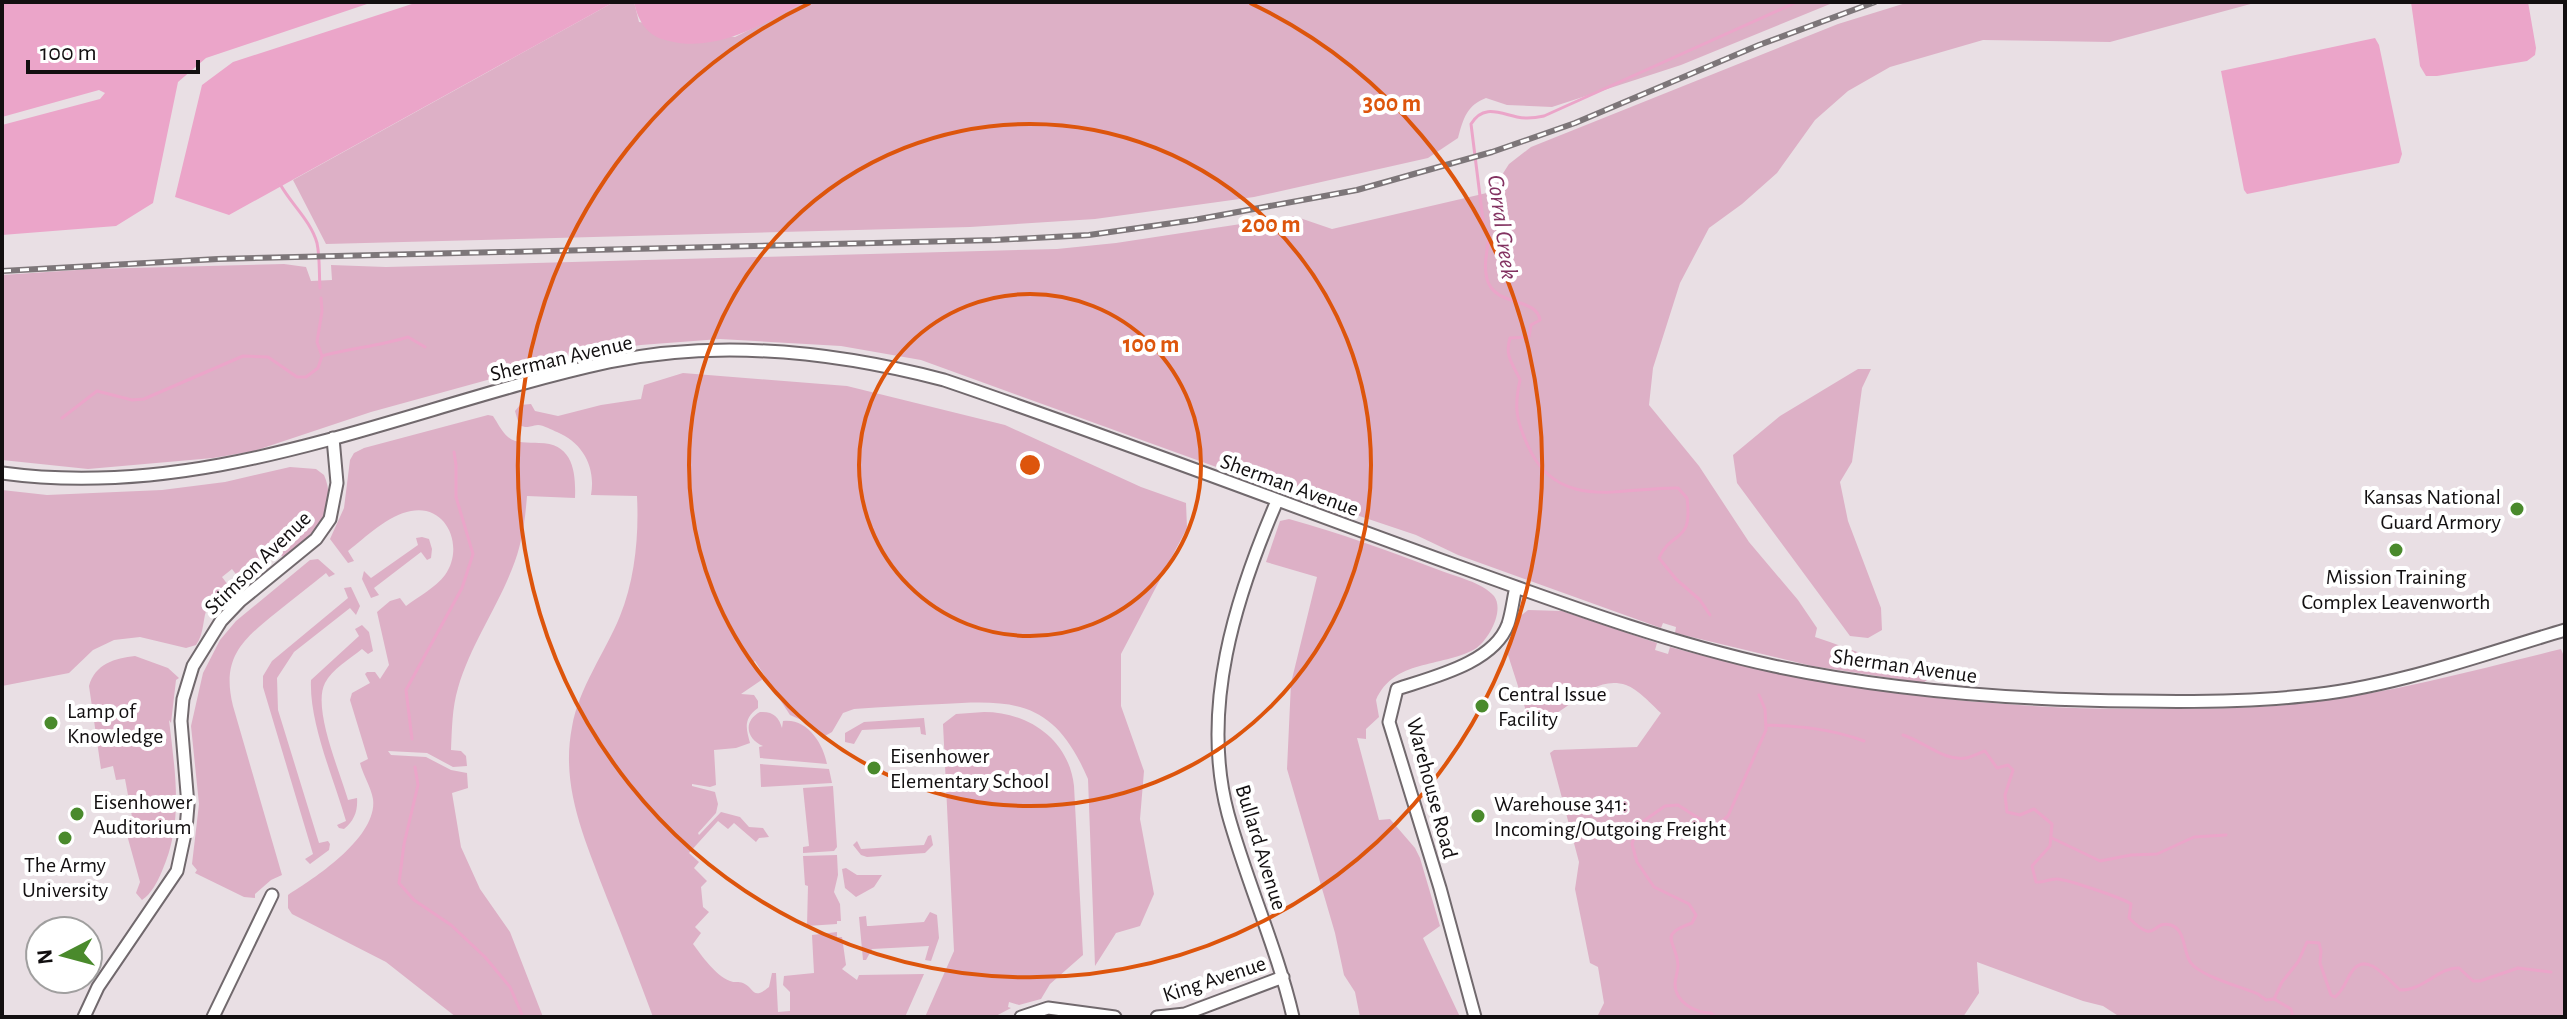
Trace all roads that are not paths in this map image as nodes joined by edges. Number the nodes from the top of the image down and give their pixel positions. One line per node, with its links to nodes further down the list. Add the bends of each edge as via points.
1 (333, 438): 2 (street, Sherman Avenue, via 218,467 124,479); 3 (street, Sherman Avenue, via 611,362 686,353 801,354 944,380); 8 (street, Stimson Avenue, via 337,483 330,519 316,539 221,621 193,666 181,721 188,805 177,871 98,987)
2 (2, 473)
3 (1277, 501): 4 (street, Sherman Avenue); 7 (street, Bullard Avenue, via 1237,608 1223,674 1218,762 1245,870)
4 (1516, 587): 5 (street, Sherman Avenue, via 1663,637 1774,665 1897,687 2067,701 2308,696 2460,663); 14 (street, Warehouse Road, via 1508,625 1493,647 1459,668 1397,689 1389,722)
5 (2565, 630)
6 (272, 895): 9 (street)
7 (1283, 977): 12 (street, King Avenue, via 1185,1014); 13 (street, Bullard Avenue)
8 (84, 1017)
9 (213, 1017)
10 (1021, 1017): 11 (street, via 1048,1008)
11 (1115, 1017)
12 (1157, 1017)
13 (1293, 1017)
14 (1475, 1017)

